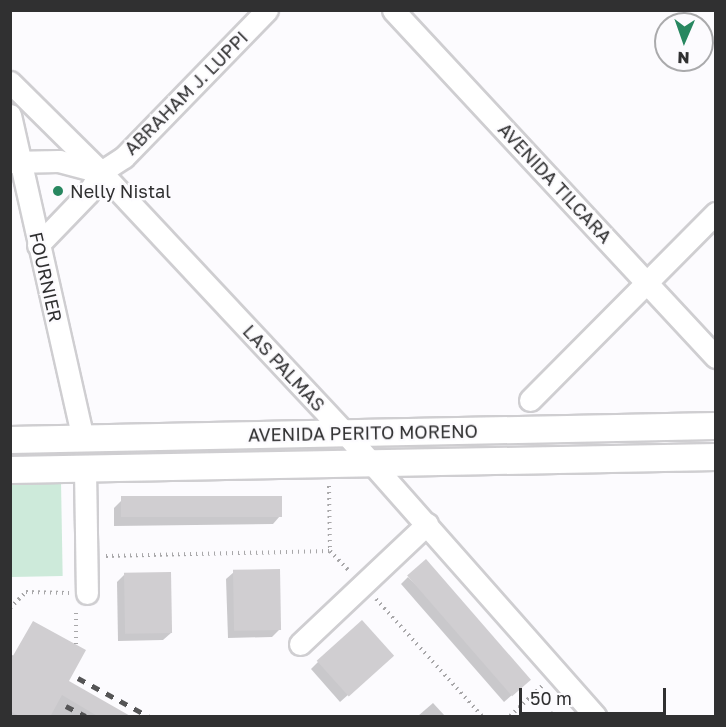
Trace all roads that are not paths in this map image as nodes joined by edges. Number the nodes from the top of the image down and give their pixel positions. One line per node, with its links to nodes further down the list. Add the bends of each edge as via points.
1 (267, 10): 6 (street, ABRAHAM J. LUPPI, via 124,157)
2 (393, 10): 9 (street, AVENIDA TILCARA)
3 (10, 82): 6 (street, LAS PALMAS)
4 (10, 114): 5 (street, FOURNIER)
5 (15, 162): 6 (street, via 59,160); 8 (street, FOURNIER)
6 (101, 172): 8 (street, ABRAHAM J. LUPPI, via 88,193); 13 (street, LAS PALMAS)
7 (716, 213): 9 (street)
8 (38, 245): 14 (street, FOURNIER)
9 (647, 281): 10 (street, AVENIDA TILCARA); 11 (street)
10 (716, 357)
11 (530, 400)
12 (716, 426): 13 (main road, AVENIDA PERITO MORENO)
13 (345, 433): 14 (main road, AVENIDA PERITO MORENO); 17 (street, LAS PALMAS)
14 (83, 439): 15 (main road, AVENIDA PERITO MORENO)
15 (10, 440)
16 (716, 458): 17 (main road, AVENIDA PERITO MORENO)
17 (372, 463): 18 (main road, AVENIDA PERITO MORENO); 20 (street, LAS PALMAS)
18 (86, 469): 19 (main road, AVENIDA PERITO MORENO); 21 (street, via 86,556)
19 (10, 470)
20 (428, 524): 22 (street); 23 (street, LAS PALMAS)
21 (80, 599)
22 (300, 644)
23 (595, 717)

